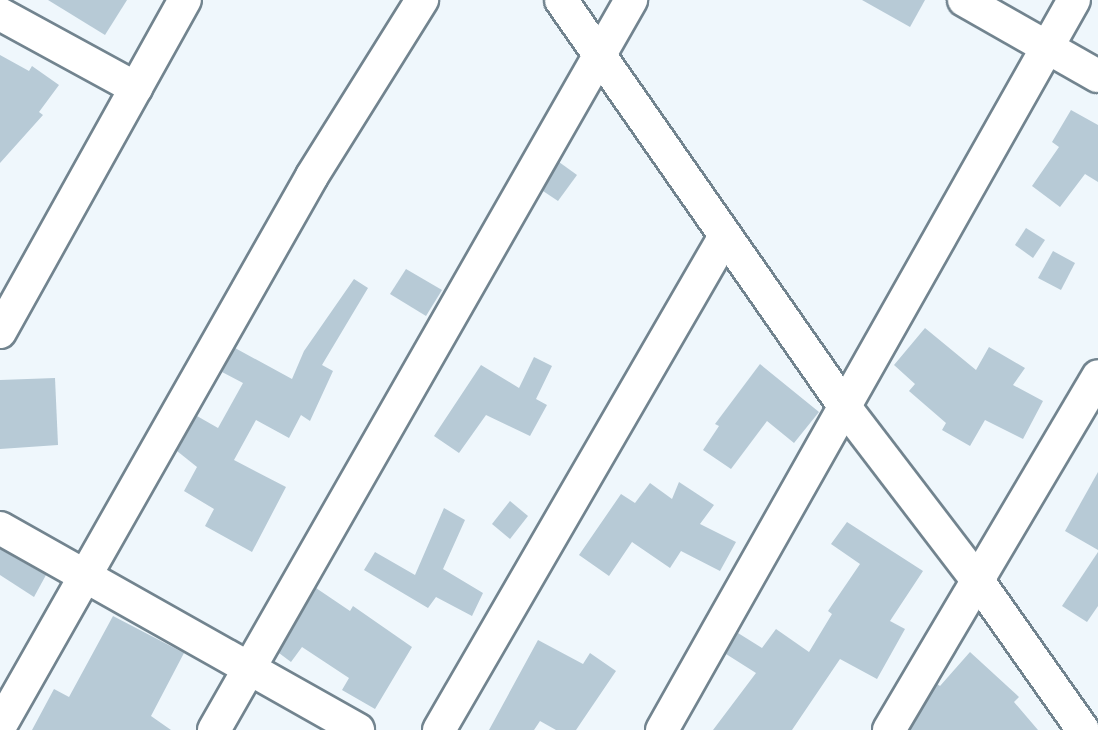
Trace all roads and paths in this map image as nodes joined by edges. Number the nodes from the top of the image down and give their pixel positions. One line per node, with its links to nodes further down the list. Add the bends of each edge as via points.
1 (184, 0): 11 (street)
2 (422, 0): 17 (street, via 313,176)
3 (561, 0): 9 (street)
4 (631, 0): 9 (street)
5 (964, 0): 8 (street)
6 (1074, 0): 8 (street)
7 (0, 14): 11 (street)
8 (1048, 48): 10 (street); 15 (street)
9 (600, 55): 12 (street); 19 (street)
10 (1098, 76)
11 (135, 88): 13 (street)
12 (725, 236): 15 (street); 23 (street)
13 (0, 332)
14 (1098, 376): 18 (street)
15 (844, 406): 18 (street); 24 (street)
16 (0, 528): 17 (street)
17 (85, 576): 19 (street); 20 (street)
18 (978, 581): 25 (street); 26 (street)
19 (248, 670): 21 (street); 22 (street)
20 (0, 726)
21 (214, 730)
22 (358, 730)
23 (439, 730)
24 (662, 730)
25 (890, 730)
26 (1083, 730)

